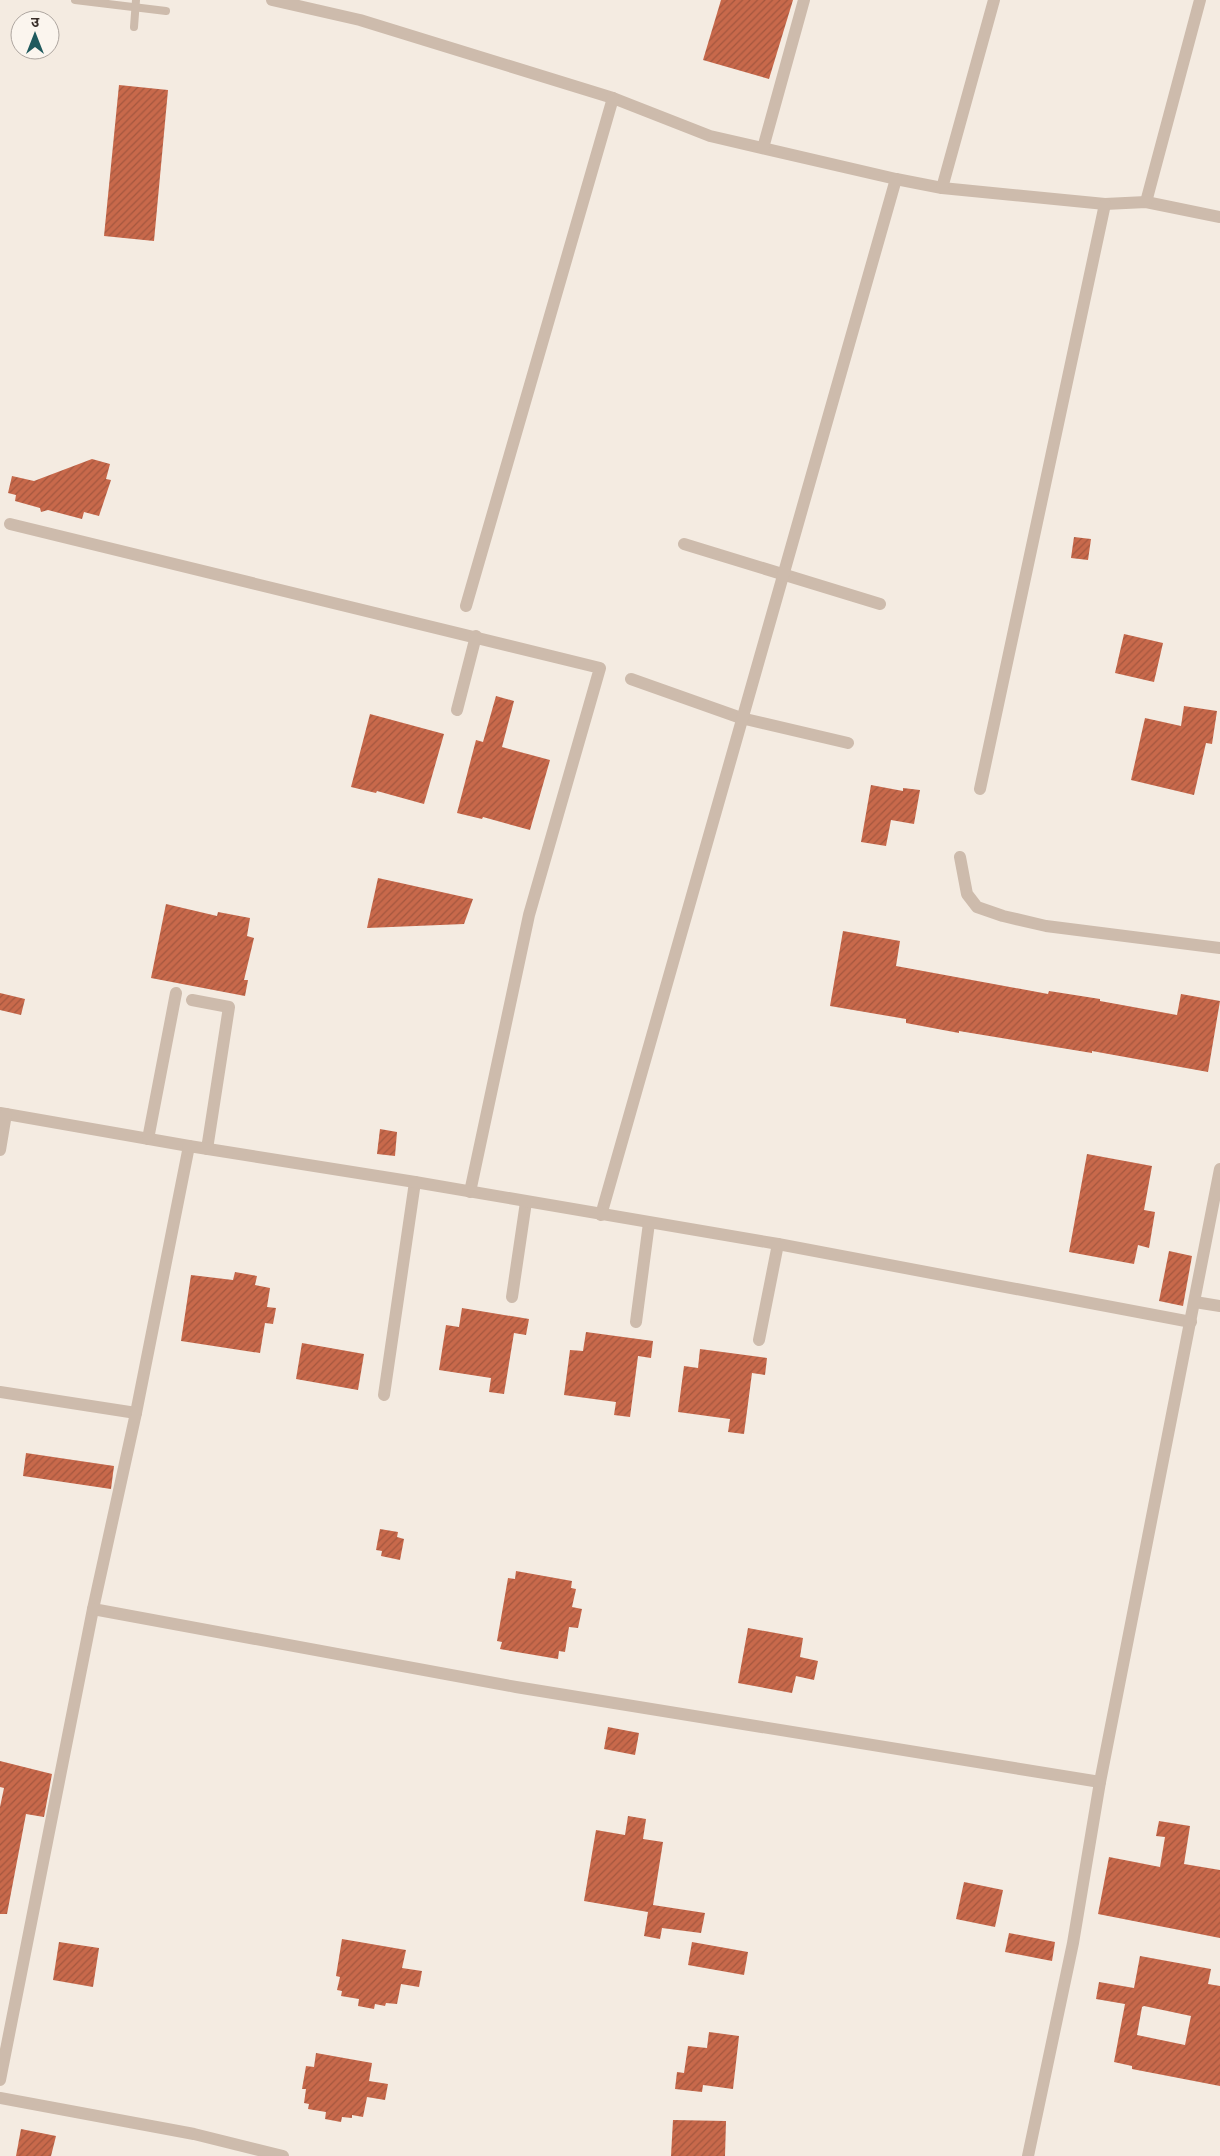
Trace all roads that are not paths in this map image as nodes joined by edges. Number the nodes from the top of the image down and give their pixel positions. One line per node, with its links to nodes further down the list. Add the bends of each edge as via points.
1 (75, 0): 6 (lane)
2 (272, 0): 9 (street, via 360,20)
3 (804, 0): 10 (street)
4 (994, 0): 12 (street)
5 (1200, 0): 13 (street)
6 (136, 4): 7 (lane); 8 (lane)
7 (166, 11)
8 (134, 27)
9 (613, 98): 10 (street, via 710,136); 20 (street)
10 (763, 148): 11 (street)
11 (896, 179): 12 (street); 18 (street)
12 (942, 188): 14 (street)
13 (1146, 202): 14 (street); 15 (street)
14 (1105, 204): 26 (street)
15 (1220, 217)
16 (10, 524): 21 (street)
17 (684, 544): 18 (street)
18 (783, 574): 19 (street); 24 (street)
19 (880, 604)
20 (466, 606)
21 (476, 636): 23 (street); 38 (street, via 600,668 529,915)
22 (631, 679): 24 (street)
23 (457, 710)
24 (741, 718): 25 (street); 40 (street)
25 (848, 743)
26 (980, 789)
27 (960, 857): 28 (street, via 967,894 977,907 1046,926)
28 (1220, 948)
29 (176, 993): 32 (street)
30 (192, 1000): 34 (street, via 229,1007)
31 (3, 1113): 32 (street); 35 (street)
32 (148, 1139): 33 (street)
33 (188, 1146): 34 (street); 51 (street)
34 (207, 1149): 37 (street)
35 (0, 1150)
36 (1220, 1169): 44 (street)
37 (415, 1182): 38 (street); 50 (street)
38 (470, 1192): 39 (street)
39 (526, 1202): 40 (street); 43 (street)
40 (600, 1215): 41 (street)
41 (649, 1223): 42 (street); 46 (street)
42 (778, 1244): 47 (street); 48 (street)
43 (512, 1296)
44 (1195, 1302): 45 (street); 47 (street)
45 (1220, 1306)
46 (636, 1322)
47 (1191, 1322): 53 (street)
48 (759, 1340)
49 (0, 1392): 51 (street)
50 (384, 1395)
51 (136, 1413): 52 (street)
52 (94, 1609): 53 (street, via 516,1687); 54 (street)
53 (1100, 1782): 57 (street, via 1073,1943)
54 (0, 2080)
55 (0, 2098): 56 (street, via 194,2134)
56 (283, 2156)
57 (1028, 2156)

